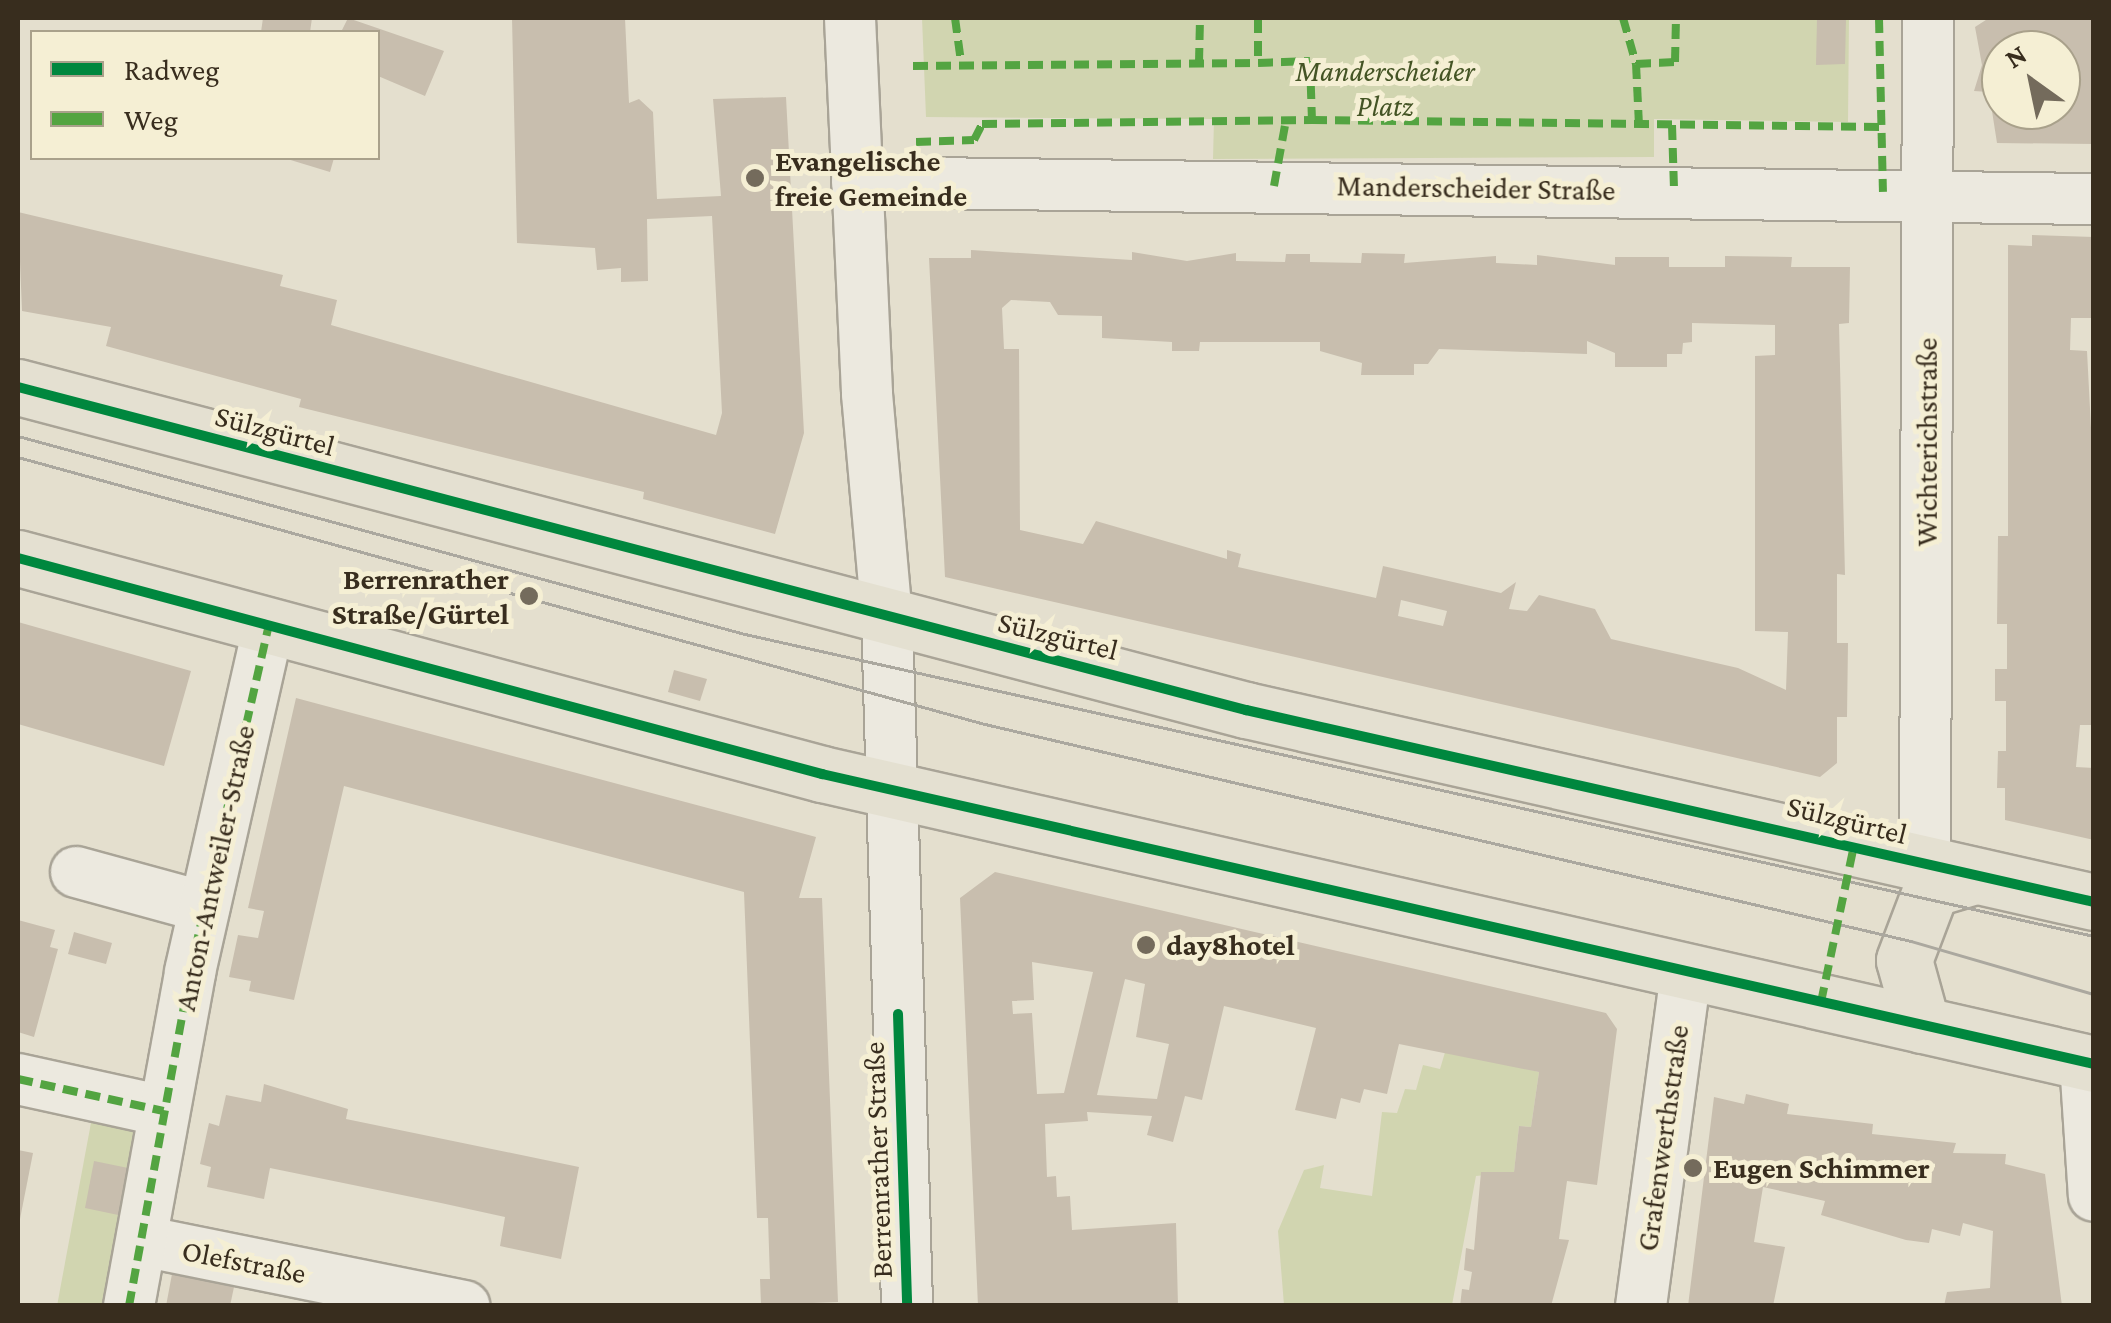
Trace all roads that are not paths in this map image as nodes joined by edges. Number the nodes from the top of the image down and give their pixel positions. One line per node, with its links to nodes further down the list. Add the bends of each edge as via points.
1 (850, 18): 3 (street, Berrenrather Straße)
2 (1928, 18): 4 (street, Wichterichstraße)
3 (857, 182): 4 (street, Manderscheider Straße); 8 (street, Berrenrather Straße)
4 (1928, 197): 5 (street, Manderscheider Straße); 12 (street, Wichterichstraße)
5 (2094, 199)
6 (18, 388): 8 (main road, Sülzgürtel)
7 (18, 558): 9 (main road)
8 (887, 618): 10 (street, Berrenrather Straße); 12 (main road, Sülzgürtel, via 1246,710)
9 (269, 625): 10 (main road); 14 (street, Anton-Antweiler-Straße)
10 (890, 790): 15 (main road); 24 (street, Berrenrather Straße)
11 (76, 872): 14 (street)
12 (1950, 872): 13 (main road, Sülzgürtel); 16 (main road, via 1931,889 1904,960)
13 (2094, 902)
14 (204, 907): 19 (street, Anton-Antweiler-Straße)
15 (1686, 971): 16 (main road); 25 (street, Grafenwerthstraße)
16 (1922, 1025): 17 (main road)
17 (2089, 1063): 20 (street)
18 (18, 1079): 19 (street)
19 (164, 1111): 21 (street, Anton-Antweiler-Straße)
20 (2094, 1196)
21 (142, 1241): 22 (street, Anton-Antweiler-Straße); 23 (street, Olefstraße)
22 (129, 1306)
23 (465, 1306)
24 (907, 1306)
25 (1641, 1306)

